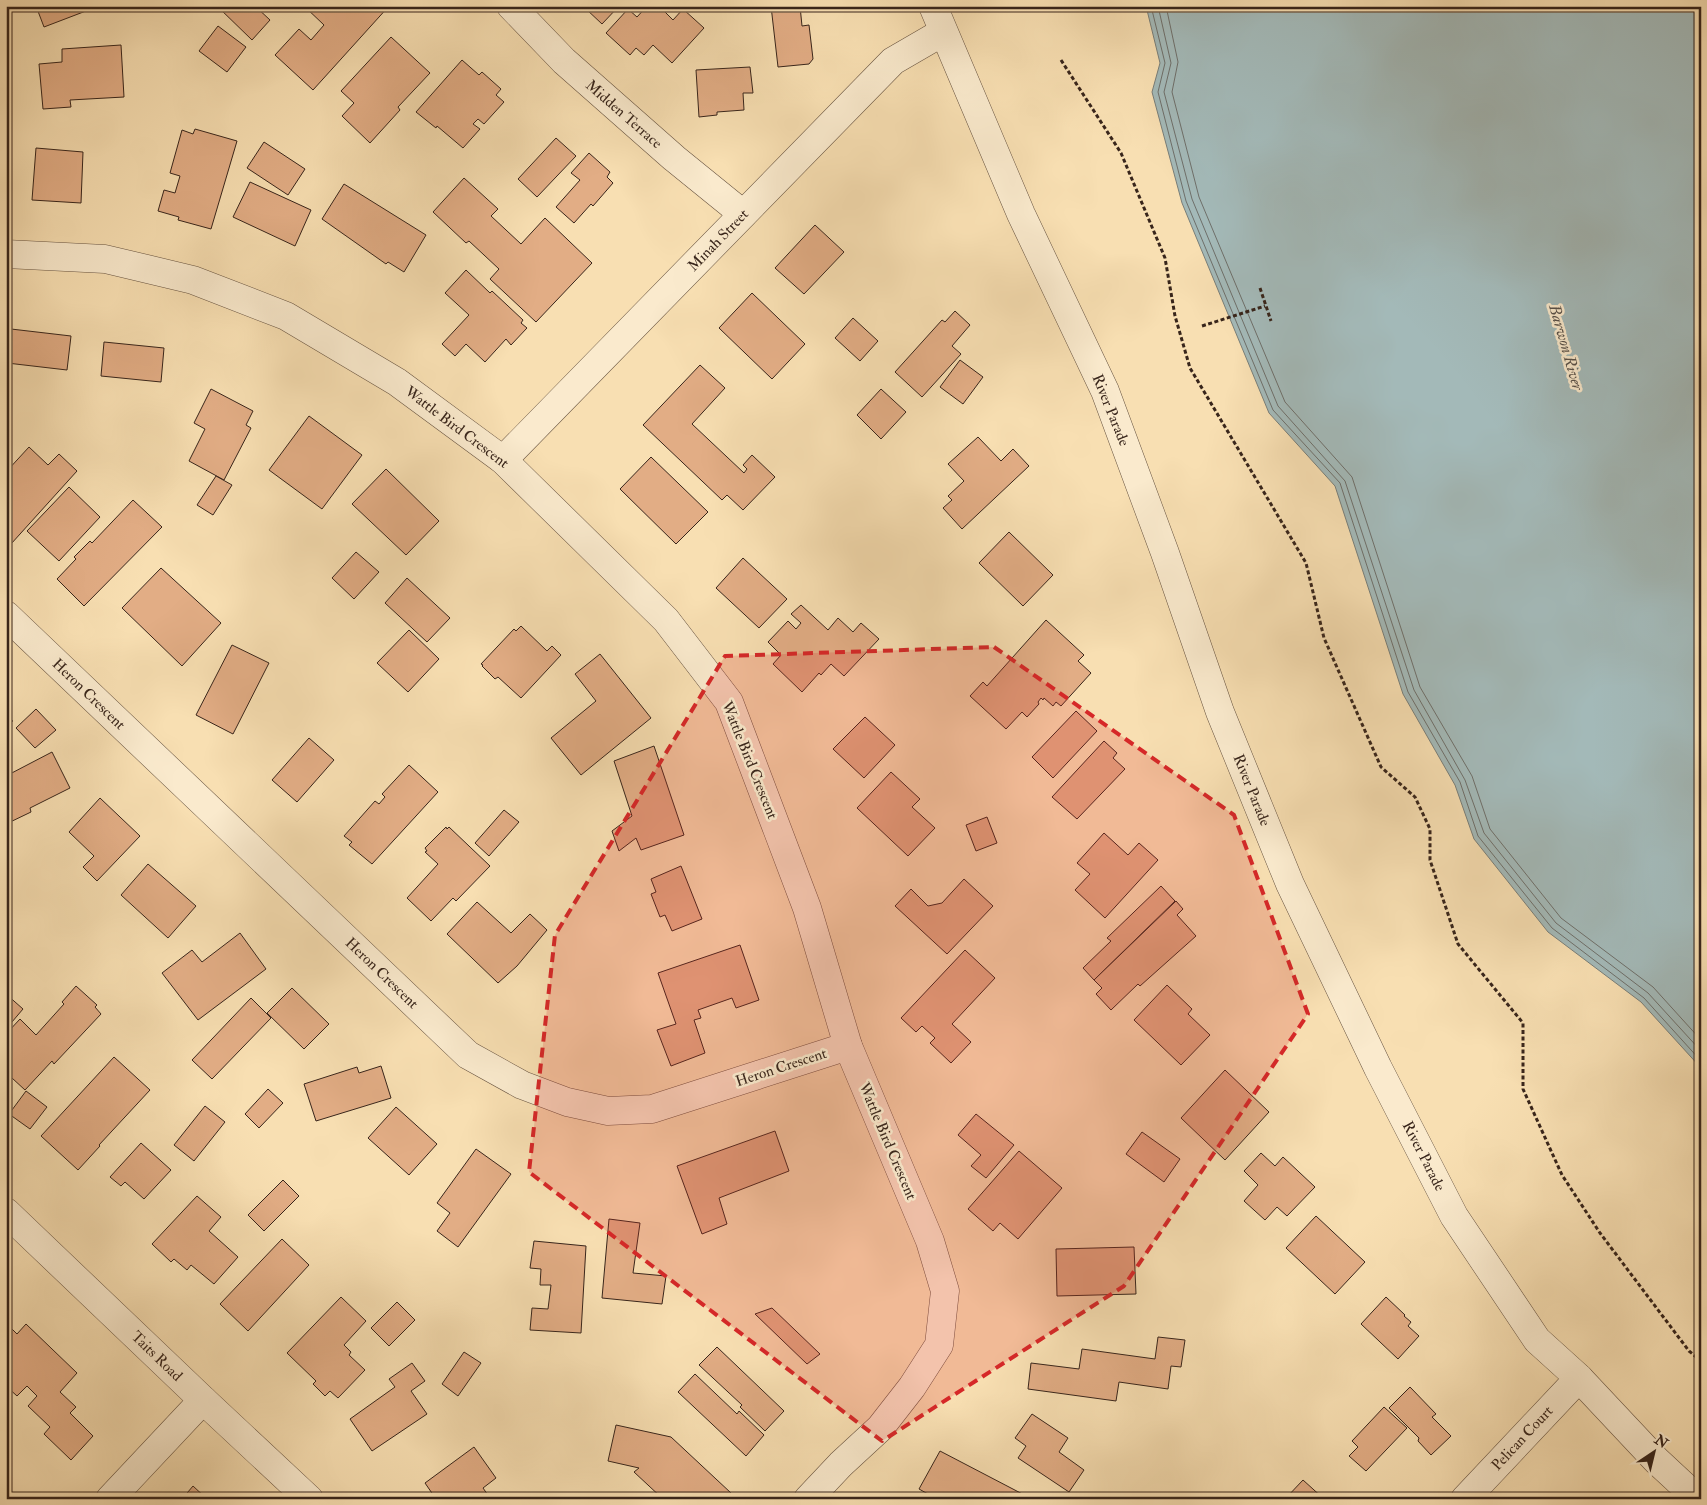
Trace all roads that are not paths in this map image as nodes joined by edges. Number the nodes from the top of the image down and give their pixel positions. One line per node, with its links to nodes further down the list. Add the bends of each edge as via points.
1 (511, 6): 4 (street, Midden Terrace, via 564,61)
2 (933, 6): 3 (street, River Parade)
3 (943, 32): 4 (street, Minah Street, via 893,60); 10 (street, River Parade, via 1021,214 1105,391 1220,712 1290,884 1378,1068 1454,1216 1537,1340)
4 (743, 214): 6 (street, Minah Street)
5 (6, 254): 6 (street, Wattle Bird Crescent, via 104,259 193,280 286,316 397,382)
6 (503, 460): 8 (street, Wattle Bird Crescent, via 666,620 729,702 807,908)
7 (6, 615): 8 (street, Heron Crescent, via 468,1055 522,1085 567,1102 608,1111 652,1109)
8 (848, 1046): 14 (street, Wattle Bird Crescent, via 930,1241 945,1291 939,1345 912,1387 880,1428)
9 (6, 1212): 11 (street, Taits Road)
10 (1579, 1378): 15 (street, Pelican Court); 16 (street, River Parade, via 1656,1460)
11 (203, 1400): 12 (street); 13 (street, Taits Road)
12 (110, 1499)
13 (309, 1499)
14 (808, 1499)
15 (1465, 1499)
16 (1698, 1499)

